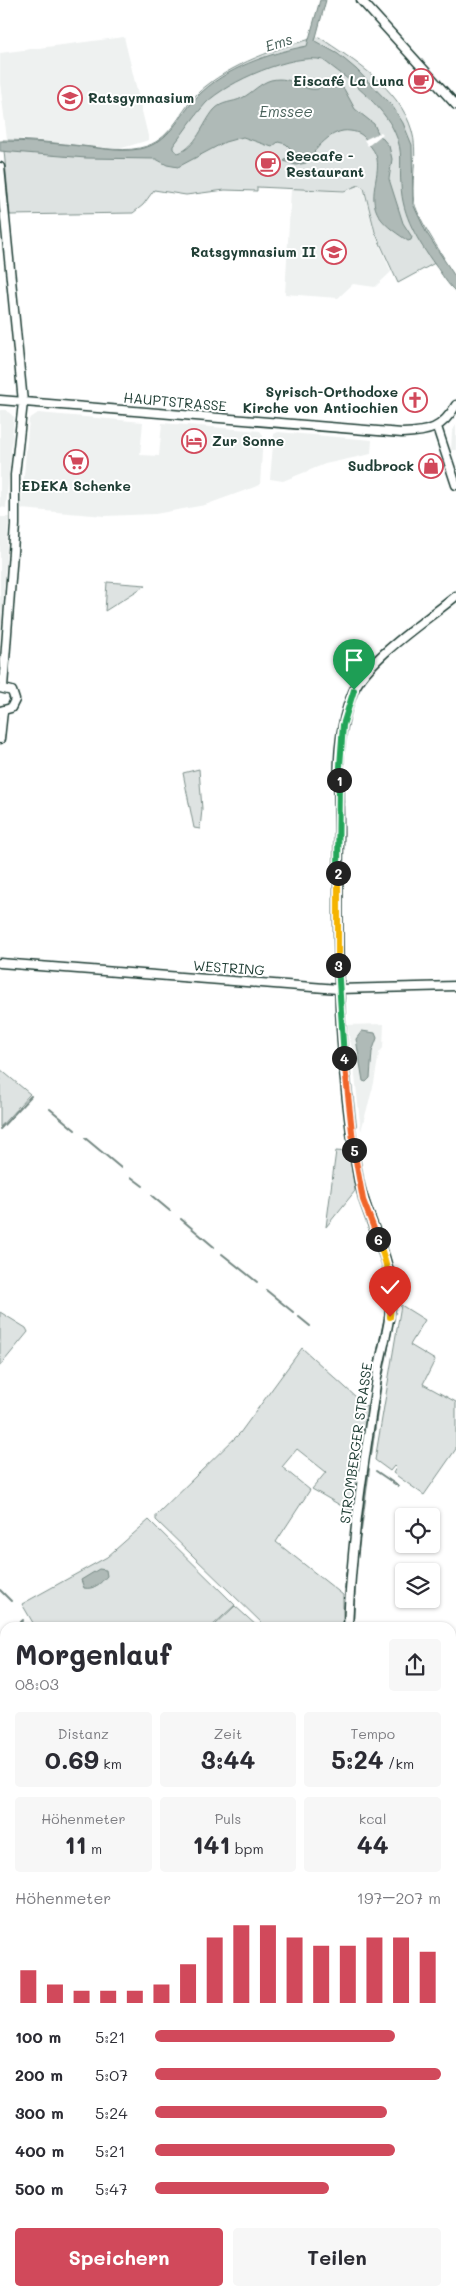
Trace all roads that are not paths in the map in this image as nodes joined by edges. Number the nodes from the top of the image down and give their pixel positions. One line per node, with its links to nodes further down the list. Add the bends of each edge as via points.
1 (361, 0): 2 (main road)
2 (456, 105)
3 (0, 167): 5 (main road)
4 (0, 400): 5 (main road, HAUPTSTRASSE)
5 (23, 402): 7 (main road, HAUPTSTRASSE, via 397,433); 10 (main road)
6 (456, 405): 7 (main road, via 449,417)
7 (437, 427): 8 (main road)
8 (456, 485)
9 (456, 596): 16 (main road, STROMBERGER STRASSE, via 366,670 348,707 343,725 339,784)
10 (1, 688): 11 (main road, via 12,691 15,700 11,708)
11 (2, 711): 12 (main road)
12 (0, 733): 13 (main road)
13 (0, 739)
14 (0, 963): 16 (main road, WESTRING)
15 (456, 986): 16 (main road, WESTRING)
16 (338, 989): 17 (main road, STROMBERGER STRASSE, via 358,1178 389,1269 391,1299 365,1463)
17 (348, 1622)
18 (300, 2296): 19 (main road)
19 (311, 2296)

